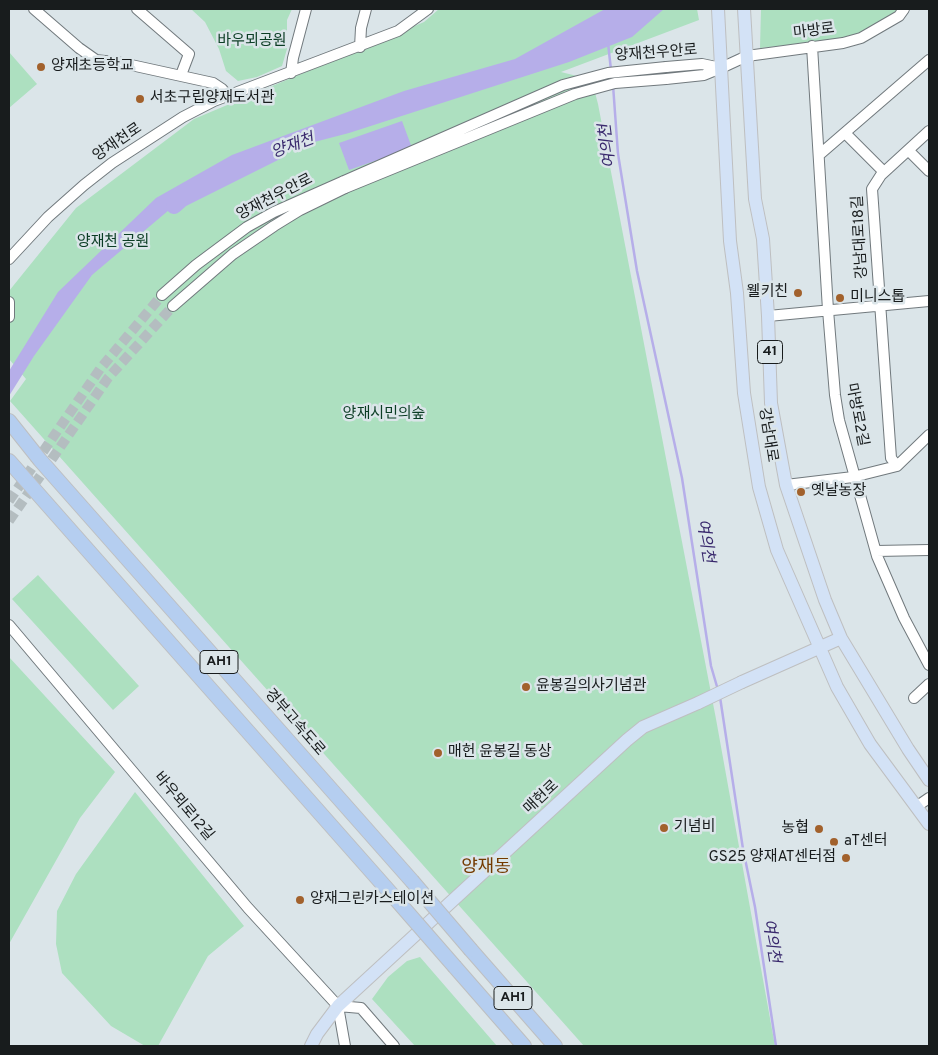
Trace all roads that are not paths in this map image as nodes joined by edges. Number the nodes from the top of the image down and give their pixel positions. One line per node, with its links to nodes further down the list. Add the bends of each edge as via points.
1 (34, 9): 15 (street, via 96,60)
2 (136, 9): 15 (street, via 188,54)
3 (306, 9): 14 (street)
4 (366, 9): 10 (street)
5 (428, 9): 10 (street, 양재천로, via 398,31)
6 (718, 9): 13 (main road, 강남대로 / 41)
7 (904, 9): 9 (street, 마방로, via 899,16 861,38)
8 (745, 14): 11 (main road, 강남대로 / 41)
9 (812, 46): 11 (street, 마방로); 20 (street, 마방로2길)
10 (360, 47): 14 (street, 양재천로)
11 (747, 56): 13 (street, 마방로); 31 (main road, 강남대로 / 41, via 755,199 763,239)
12 (929, 60): 18 (street)
13 (721, 68): 23 (street, 양재천우안로, bridge, via 704,75 615,83 575,94); 23 (street, 양재천우안로, bridge, via 702,64 608,73 563,85); 43 (main road, 강남대로 / 41, via 730,241 753,459 777,550)
14 (291, 73): 16 (street, 양재천로)
15 (181, 75): 16 (street, via 213,83)
16 (228, 96): 24 (street, 양재천로, via 184,117 112,163 48,217)
17 (929, 131): 19 (street, 강남대로18길)
18 (845, 133): 20 (street); 22 (street)
19 (909, 151): 21 (street); 22 (street, 강남대로18길)
20 (819, 155): 30 (street, 마방로2길)
21 (929, 171)
22 (884, 172): 29 (street, 강남대로18길, via 872,189)
23 (345, 185): 25 (street, 양재천우안로, via 274,212 247,227); 28 (street, 양재천우안로, via 233,254)
24 (9, 259)
25 (162, 295)
26 (929, 301): 29 (street)
27 (9, 302): 32 (street)
28 (173, 306)
29 (880, 306): 30 (street); 36 (street, 강남대로18길, via 891,458)
30 (828, 310): 31 (street); 37 (street, 마방로2길, via 835,395)
31 (768, 316): 38 (main road, 강남대로 / 41, via 771,403)
32 (9, 317)
33 (9, 421): 56 (highway, 경부고속도로 / AH1, bridge)
34 (929, 435): 36 (street)
35 (10, 463): 55 (highway, AH1, bridge)
36 (897, 466): 37 (street)
37 (853, 477): 38 (street); 40 (street, 마방로2길)
38 (786, 485): 42 (main road, 강남대로 / 41)
39 (929, 550): 40 (street)
40 (876, 551): 44 (street, 마방로2길, via 904,618)
41 (9, 624): 51 (street, 바우뫼로12길, via 248,908)
42 (841, 638): 43 (main road, 매헌로); 47 (main road, 강남대로 / 41)
43 (819, 649): 49 (main road, 강남대로 / 41, via 853,717); 51 (main road, 매헌로, bridge, via 643,727)
44 (929, 665)
45 (929, 684): 46 (street)
46 (914, 698)
47 (929, 780)
48 (929, 798): 49 (street)
49 (916, 807): 50 (main road, 강남대로 / 41)
50 (929, 824)
51 (338, 1006): 52 (main road, 매헌로); 53 (street); 54 (street, via 360,1008)
52 (311, 1046)
53 (345, 1046)
54 (394, 1046)
55 (524, 1046)
56 (555, 1046)

